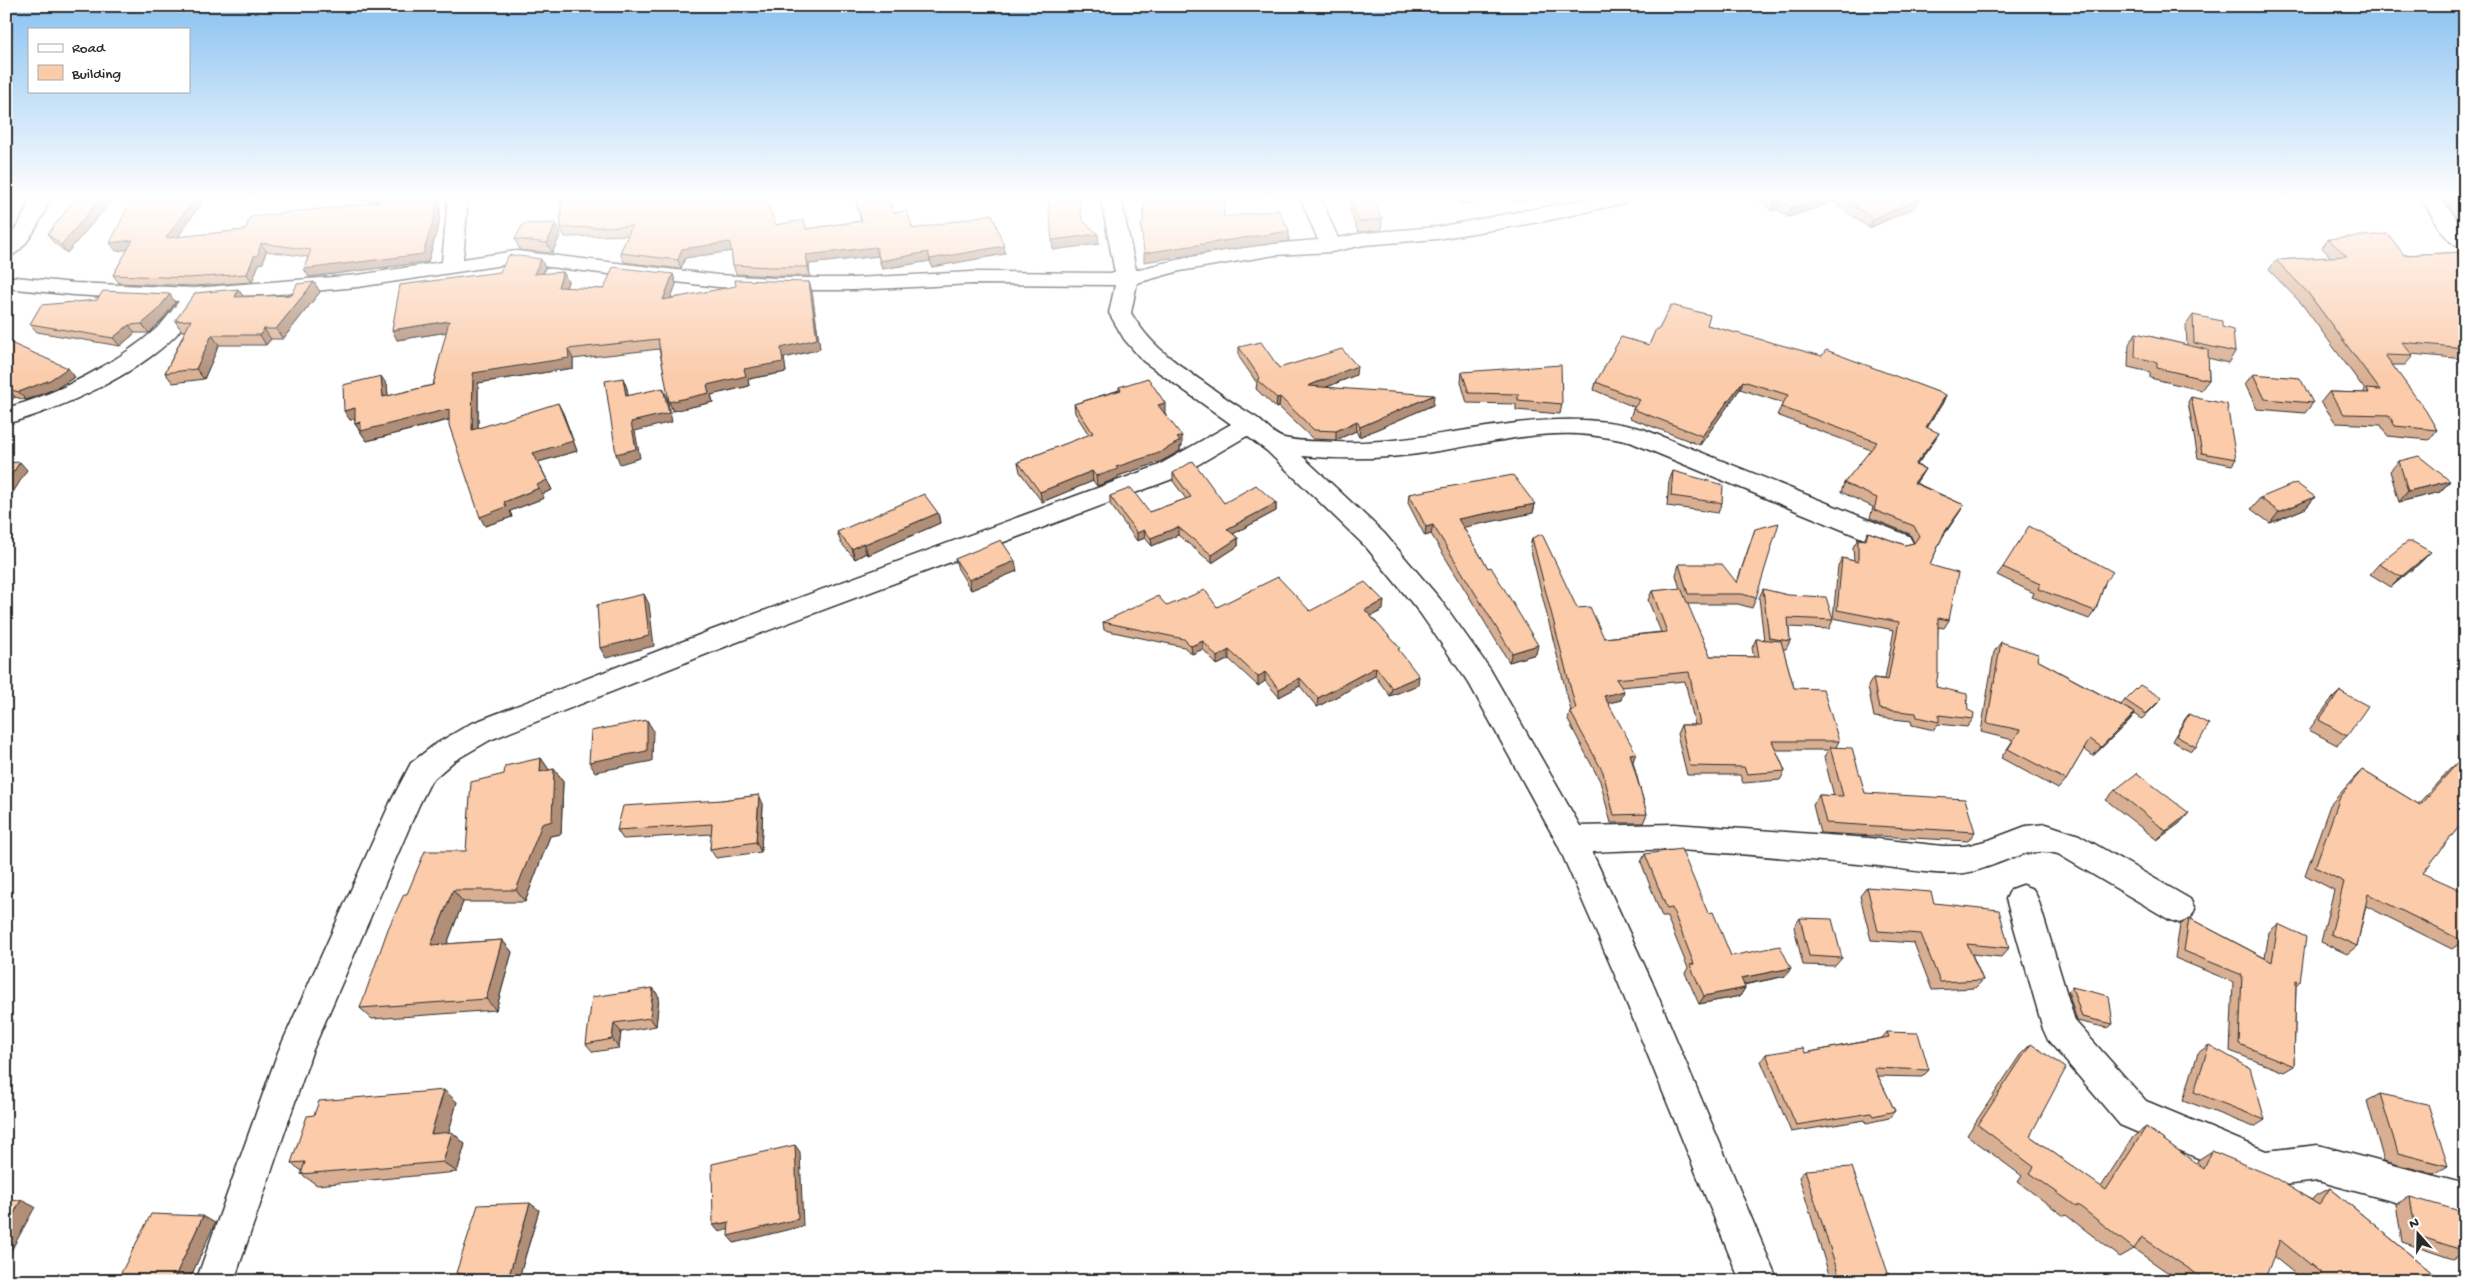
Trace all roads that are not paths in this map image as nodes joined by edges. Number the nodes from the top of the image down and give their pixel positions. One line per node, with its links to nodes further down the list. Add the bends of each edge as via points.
1 (453, 259): 6 (street)
2 (501, 259): 6 (street)
3 (533, 259): 7 (street, via 718,281 774,284 972,278)
4 (1123, 259): 7 (street)
5 (1214, 259): 7 (street)
6 (452, 266): 9 (street, via 358,281)
7 (1127, 279): 11 (street, via 1120,313 1132,334 1151,356)
8 (6, 282): 9 (street)
9 (194, 295): 10 (street, via 166,332 131,358 23,413)
10 (6, 416)
11 (1249, 424): 12 (street); 18 (street, via 1166,472 722,637 480,732 436,759 421,772 405,803 295,1052)
12 (1276, 445): 13 (street, via 1317,451 1411,448 1512,431 1573,426 1601,428 1635,435); 14 (street, via 1375,540 1430,606 1480,677)
13 (1900, 543)
14 (1571, 839): 16 (street, via 1674,837 1869,851 1943,860 1965,859 2026,839 2046,837 2068,844); 19 (street, via 1635,982)
15 (2022, 899): 17 (street, via 2060,1029 2133,1113 2266,1169 2318,1163)
16 (2179, 909)
17 (2465, 1203)
18 (214, 1281)
19 (1759, 1281)

